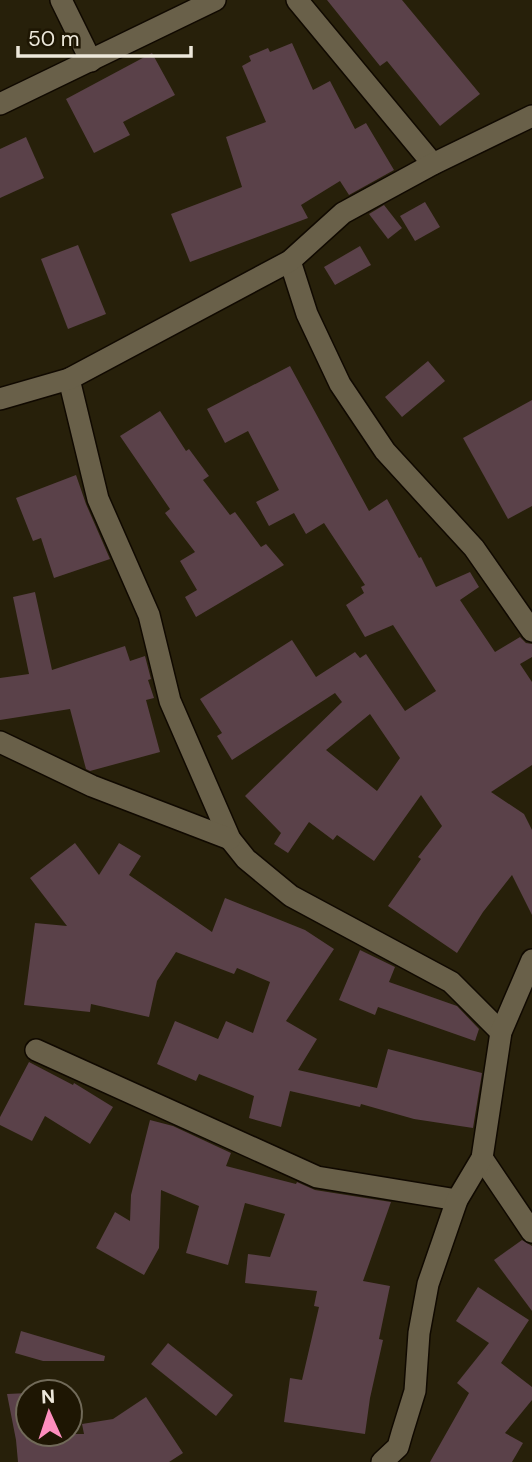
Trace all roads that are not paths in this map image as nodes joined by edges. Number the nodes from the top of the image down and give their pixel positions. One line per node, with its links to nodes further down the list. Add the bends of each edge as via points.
1 (61, 0): 4 (street)
2 (215, 0): 4 (street)
3 (298, 0): 7 (street)
4 (91, 61): 5 (street)
5 (0, 104)
6 (532, 117): 7 (street)
7 (433, 164): 8 (street, via 343,213)
8 (290, 261): 9 (street); 11 (street, via 307,314 340,384 385,451 474,548)
9 (69, 379): 10 (street); 13 (street, via 98,499 149,615 170,701)
10 (0, 399)
11 (532, 631)
12 (0, 742): 13 (street, via 92,786)
13 (230, 839): 15 (street, via 246,859 291,896 451,982)
14 (532, 960): 15 (street)
15 (501, 1032): 17 (street)
16 (36, 1050): 18 (street, via 317,1177)
17 (482, 1158): 18 (street); 19 (street)
18 (457, 1200): 20 (street, via 428,1284 415,1391 398,1447)
19 (532, 1232)
20 (382, 1462)

